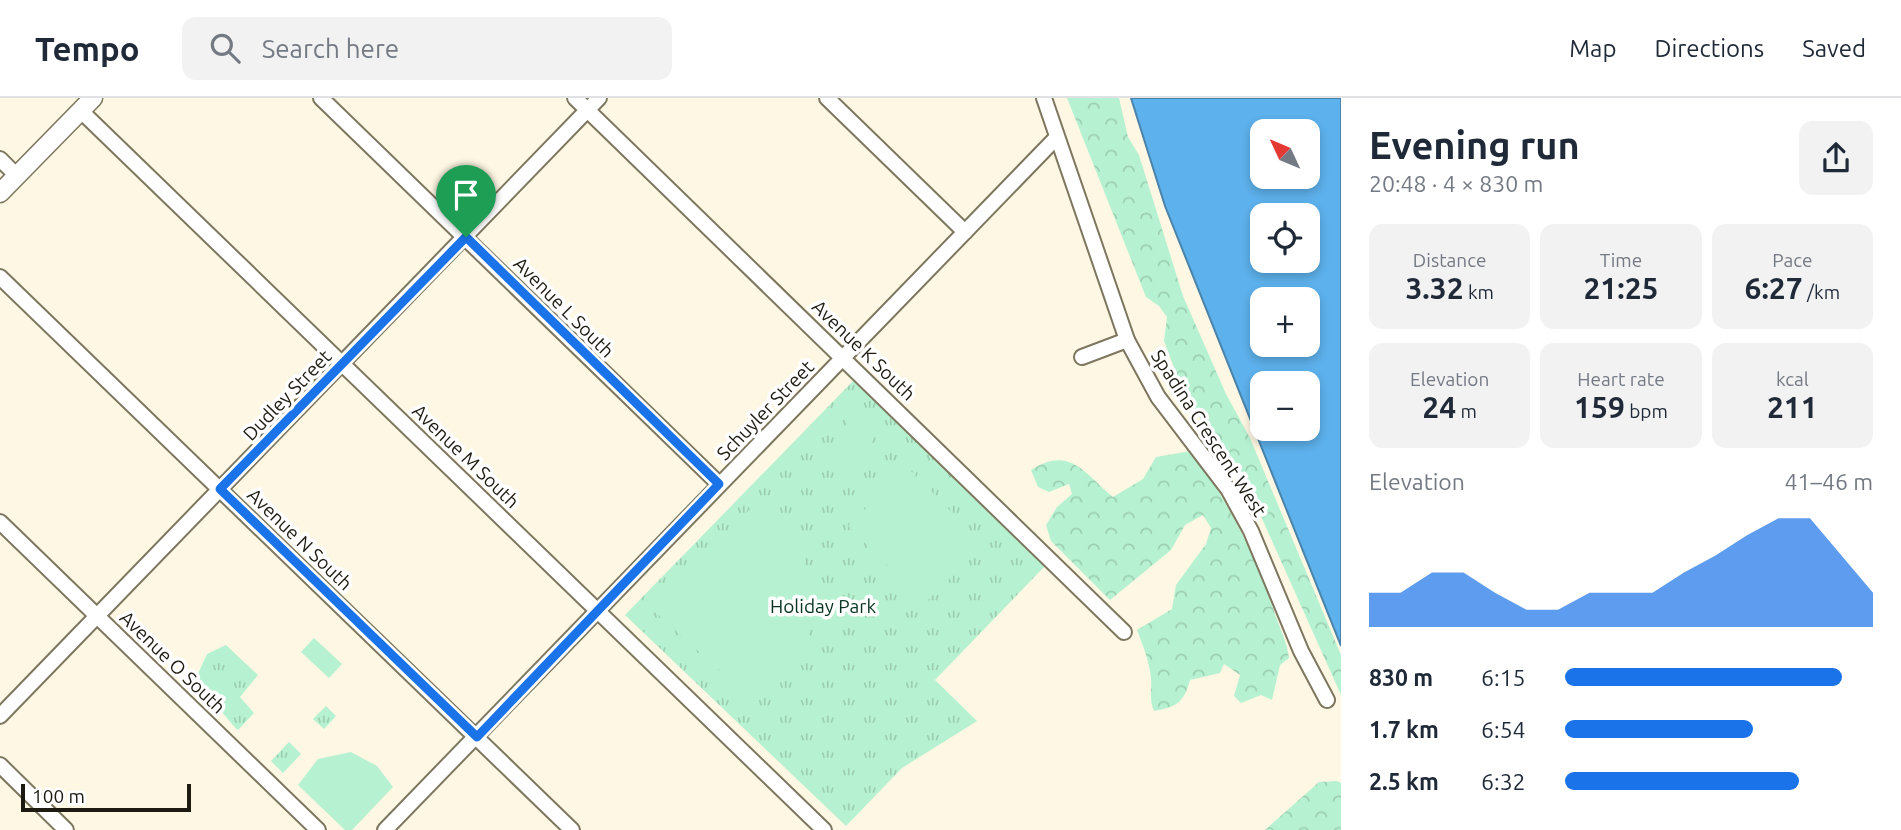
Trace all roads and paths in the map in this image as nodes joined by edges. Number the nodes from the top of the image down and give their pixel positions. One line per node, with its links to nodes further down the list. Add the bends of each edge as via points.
1 (321, 98): 13 (street, Avenue L South)
2 (575, 98): 7 (street, Avenue K South)
3 (599, 98): 7 (street, Dudley Street)
4 (827, 98): 12 (street)
5 (1044, 98): 8 (street, Spadina Crescent West)
6 (87, 104): 10 (street); 18 (street, Avenue M South)
7 (588, 111): 13 (street, Dudley Street); 17 (street, Avenue K South)
8 (1056, 138): 12 (street, Schuyler Street); 15 (street, Spadina Crescent West)
9 (0, 159): 10 (street)
10 (16, 175): 11 (street)
11 (0, 193)
12 (965, 232): 17 (street, Schuyler Street)
13 (466, 237): 18 (street, Dudley Street); 19 (street, Avenue L South)
14 (0, 277): 20 (street, Avenue N South)
15 (1126, 340): 16 (street, Spadina Crescent West); 25 (street, Spadina Crescent West, via 1158,397 1234,500)
16 (1082, 357)
17 (844, 358): 19 (street, Schuyler Street); 24 (street, Avenue K South)
18 (343, 364): 20 (street, Dudley Street); 22 (street, Avenue M South)
19 (719, 484): 22 (street, Schuyler Street)
20 (220, 489): 23 (street, Dudley Street); 27 (street, Avenue N South)
21 (0, 522): 23 (street, Avenue O South)
22 (598, 611): 27 (street, Schuyler Street); 33 (street, Avenue M South)
23 (98, 617): 26 (street, Dudley Street); 30 (street, Avenue O South)
24 (1124, 632)
25 (1327, 700)
26 (0, 716)
27 (477, 737): 31 (street, Schuyler Street); 32 (street, Avenue N South)
28 (0, 765): 29 (street)
29 (66, 830)
30 (318, 830)
31 (386, 830)
32 (572, 830)
33 (824, 830)

